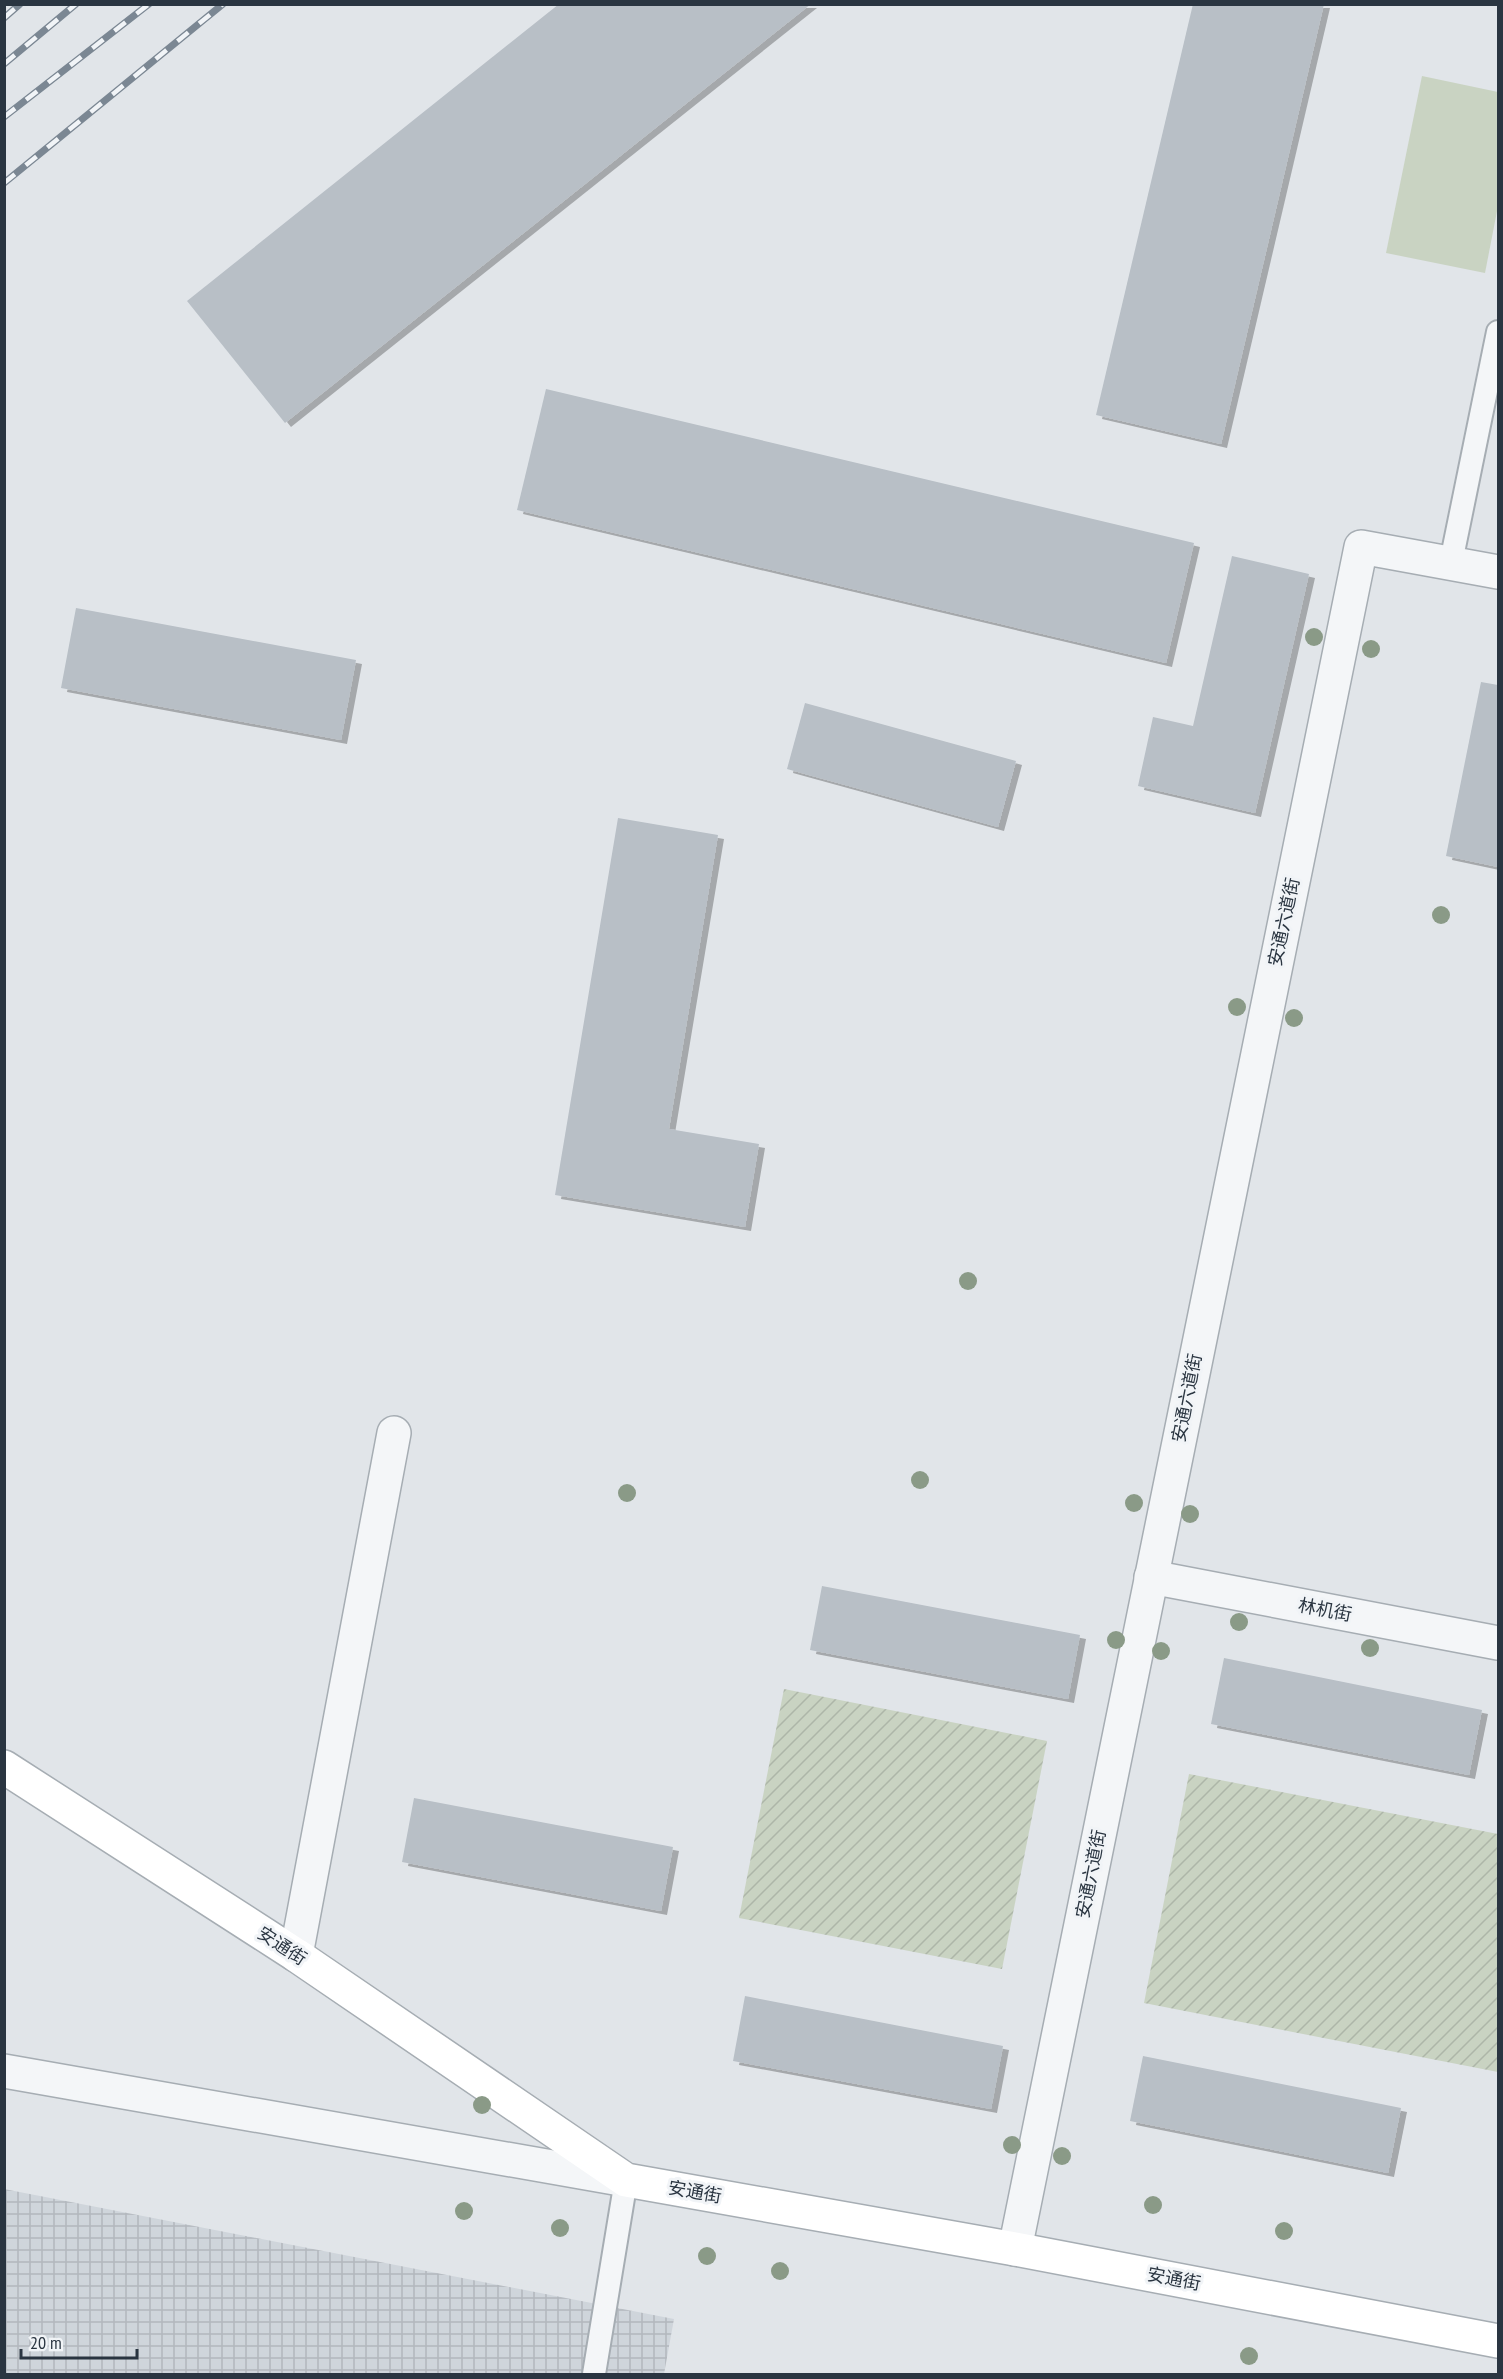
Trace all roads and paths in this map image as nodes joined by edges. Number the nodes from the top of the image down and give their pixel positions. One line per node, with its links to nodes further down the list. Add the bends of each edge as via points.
1 (1498, 339): 2 (lane)
2 (1451, 562): 3 (street); 5 (street, 安通六道街, via 1361,547)
3 (1498, 572)
4 (394, 1433): 8 (street)
5 (1151, 1577): 6 (street, 林机街); 11 (street, 安通六道街)
6 (1498, 1643)
7 (4, 1767): 8 (main road, 安通街)
8 (296, 1955): 10 (main road, 安通街)
9 (4, 2071): 10 (street)
10 (626, 2180): 11 (main road, 安通街); 13 (lane)
11 (1015, 2249): 12 (main road, 安通街)
12 (1498, 2341)
13 (594, 2374)

